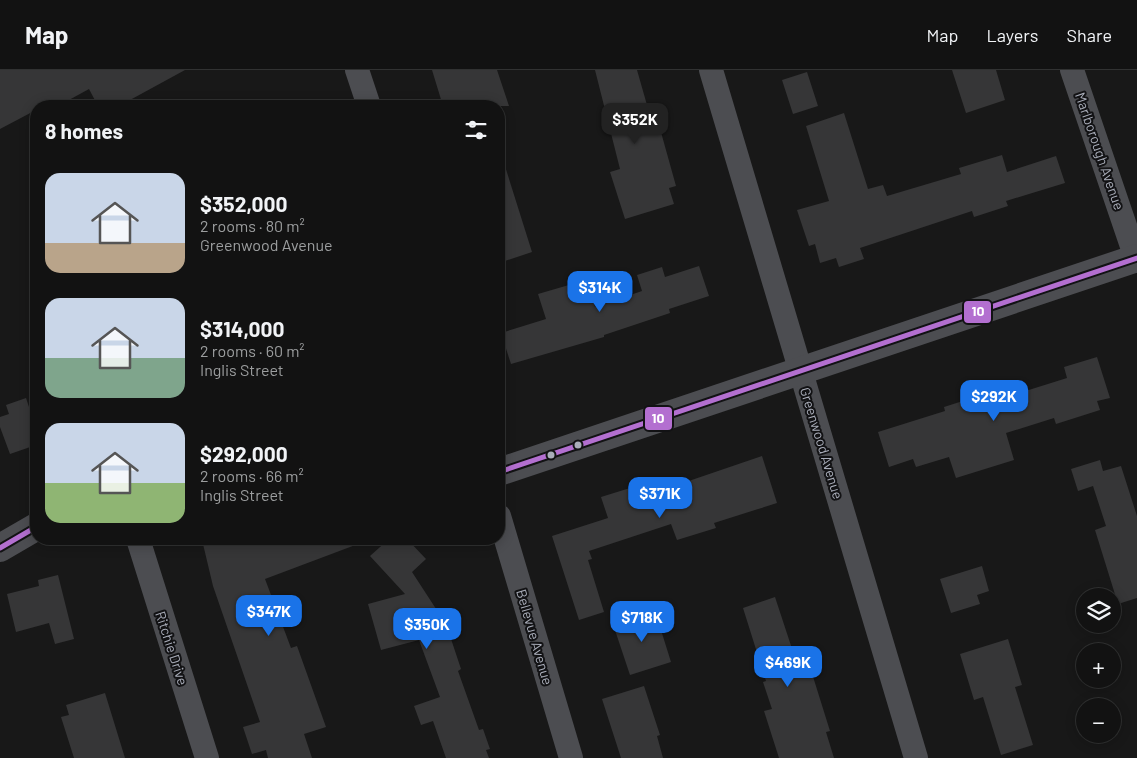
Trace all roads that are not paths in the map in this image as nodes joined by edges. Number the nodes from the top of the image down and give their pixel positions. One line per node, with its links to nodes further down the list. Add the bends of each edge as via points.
1 (357, 70): 4 (street)
2 (711, 70): 6 (street, Greenwood Avenue)
3 (1072, 70): 5 (street, Marlborough Avenue)
4 (367, 100)
5 (1137, 259): 6 (street)
6 (801, 371): 7 (street); 14 (street, Greenwood Avenue)
7 (505, 470)
8 (30, 530): 11 (street)
9 (505, 536): 13 (street, Bellevue Avenue)
10 (140, 545): 12 (street, Ritchie Drive)
11 (0, 548)
12 (207, 758)
13 (570, 758)
14 (916, 758)

